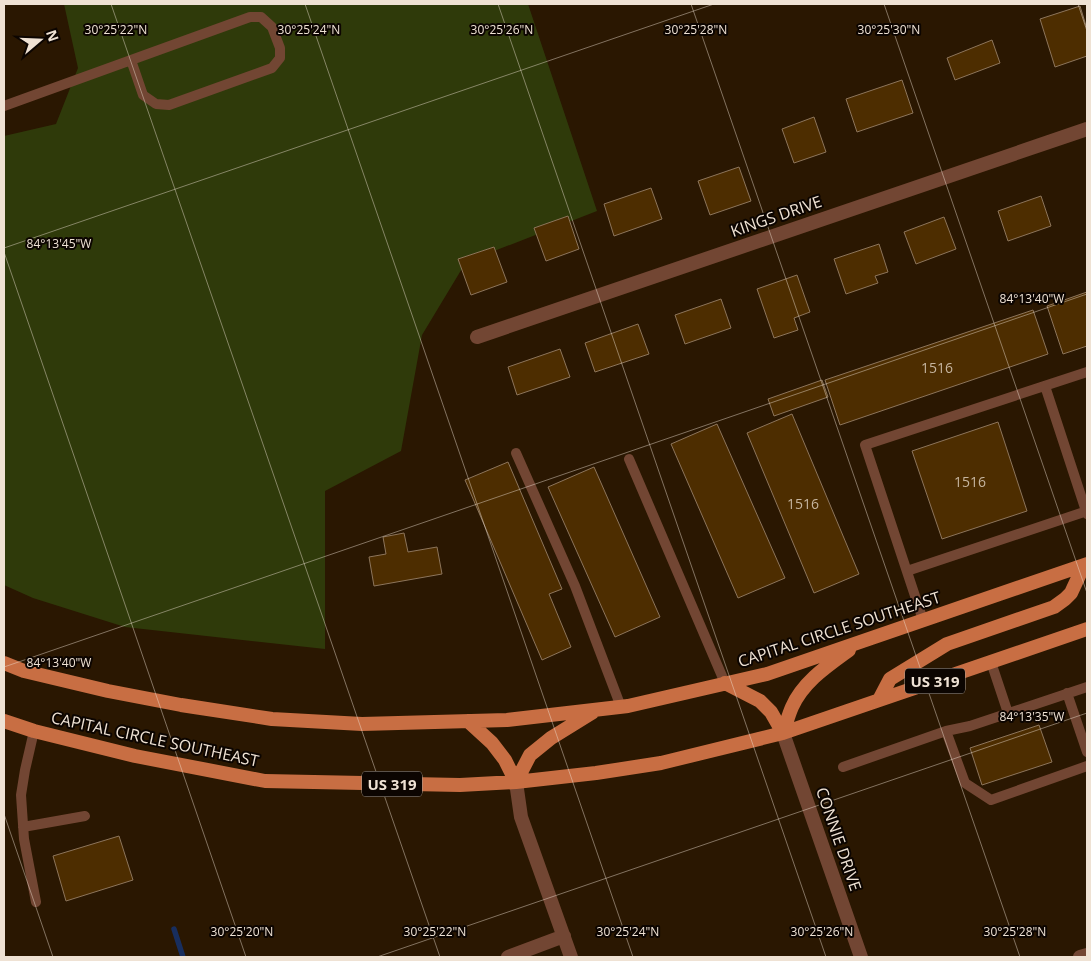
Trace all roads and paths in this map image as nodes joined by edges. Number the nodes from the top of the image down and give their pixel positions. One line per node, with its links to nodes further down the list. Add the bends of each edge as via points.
1 (131, 60): 1 (lane, via 250,17 261,17 272,27 280,48 280,58 272,68 169,105 156,104 143,95); 2 (lane)
2 (4, 106)
3 (1087, 129): 4 (street, KINGS DRIVE)
4 (477, 337)
5 (1087, 372): 6 (lane)
6 (1045, 386): 9 (lane); 11 (lane, via 865,445)
7 (516, 454): 21 (lane, via 575,586)
8 (629, 459): 17 (lane)
9 (1087, 512): 11 (lane)
10 (1086, 565): 12 (main road, CAPITAL CIRCLE SOUTHEAST); 20 (main road, via 1065,600 1054,607 947,644 890,679)
11 (907, 571): 12 (lane)
12 (923, 620): 14 (main road, CAPITAL CIRCLE SOUTHEAST)
13 (1087, 629): 15 (main road, CAPITAL CIRCLE SOUTHEAST / US 319)
14 (862, 641): 17 (main road, CAPITAL CIRCLE SOUTHEAST, via 767,674); 28 (main road, via 824,667 805,686 792,706)
15 (991, 662): 20 (main road, CAPITAL CIRCLE SOUTHEAST / US 319); 23 (lane)
16 (4, 663): 24 (main road, CAPITAL CIRCLE SOUTHEAST, via 24,671 108,691 272,719 362,724)
17 (725, 683): 21 (main road, CAPITAL CIRCLE SOUTHEAST); 28 (main road, via 760,701 772,712)
18 (1087, 687): 19 (lane)
19 (1067, 693): 23 (lane); 29 (lane)
20 (879, 700): 28 (main road, CAPITAL CIRCLE SOUTHEAST / US 319)
21 (621, 707): 22 (main road, CAPITAL CIRCLE SOUTHEAST)
22 (598, 709): 24 (main road, CAPITAL CIRCLE SOUTHEAST, via 507,720); 32 (main road, via 530,755)
23 (1008, 713): 27 (lane)
24 (468, 721): 32 (main road, via 492,743)
25 (4, 722): 26 (main road, CAPITAL CIRCLE SOUTHEAST / US 319)
26 (34, 731): 32 (main road, CAPITAL CIRCLE SOUTHEAST / US 319, via 135,756 265,781 460,785); 34 (lane, via 20,796)
27 (946, 731): 30 (lane, via 965,783 990,800); 31 (lane)
28 (783, 733): 32 (main road, CAPITAL CIRCLE SOUTHEAST / US 319, via 661,763); 40 (street, CONNIE DRIVE)
29 (1087, 752)
30 (1087, 766)
31 (843, 768)
32 (516, 782): 36 (street, via 521,818)
33 (85, 816): 34 (lane)
34 (23, 827): 35 (lane)
35 (36, 902)
36 (564, 936): 38 (street); 39 (street)
37 (1087, 955): 41 (street)
38 (508, 957)
39 (571, 957)
40 (861, 957)
41 (1080, 957)

